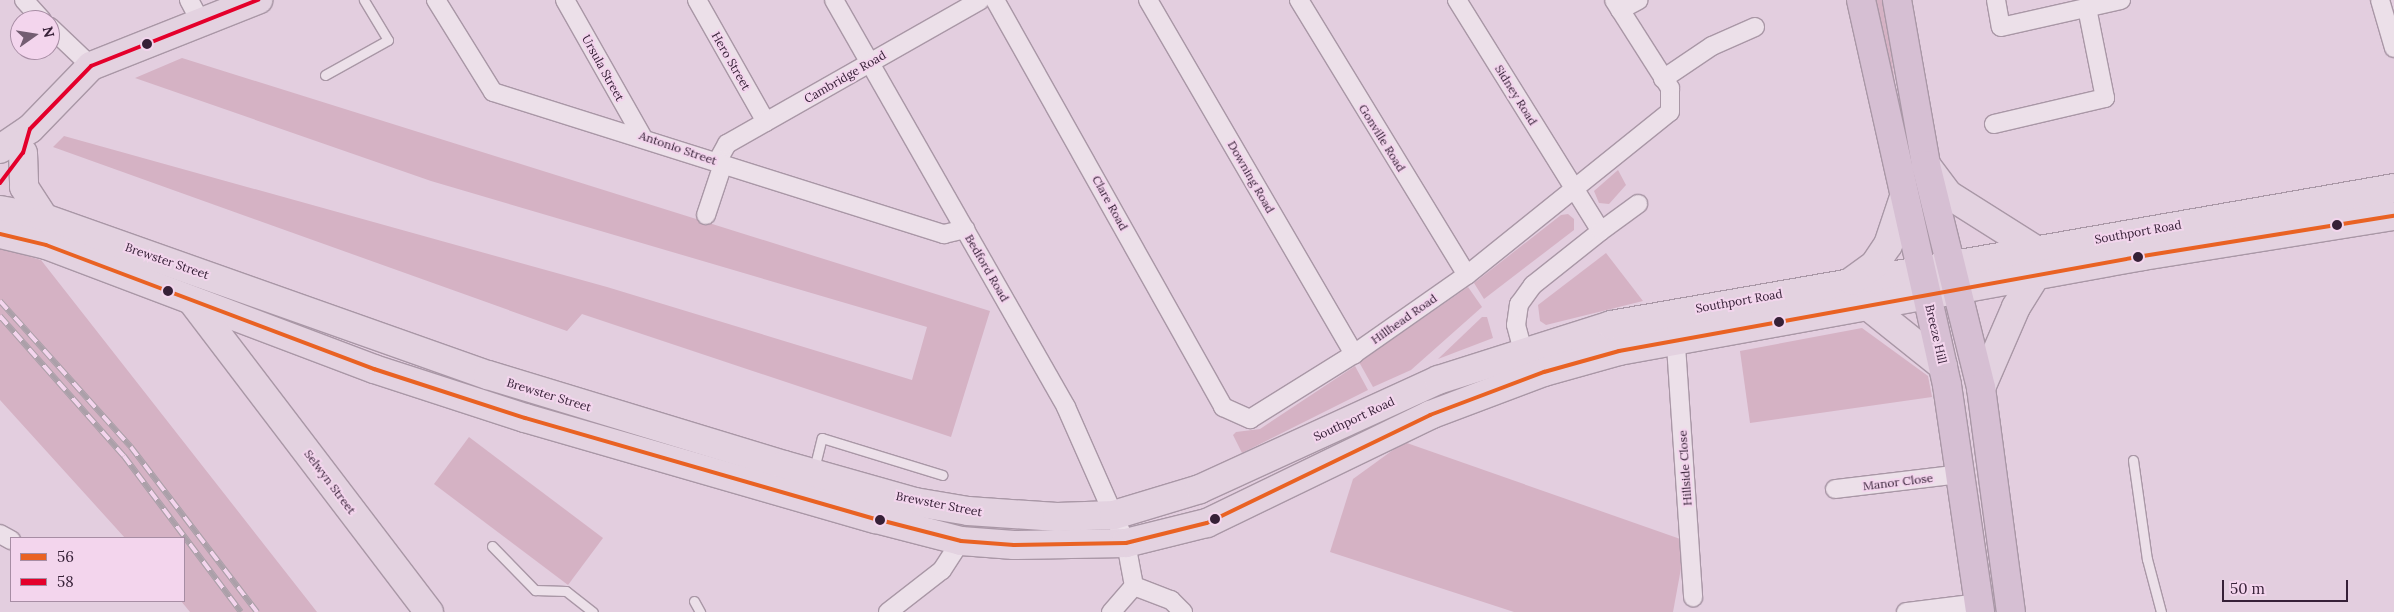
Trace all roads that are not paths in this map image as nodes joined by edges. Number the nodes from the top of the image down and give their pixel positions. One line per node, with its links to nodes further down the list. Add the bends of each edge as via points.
1 (24, 0): 22 (street)
2 (189, 0): 23 (street)
3 (258, 0): 23 (main road)
4 (364, 0): 29 (lane, via 388,40)
5 (436, 0): 33 (street, Antonio Street, via 493,92)
6 (565, 0): 33 (street, Ursula Street)
7 (697, 0): 31 (street, Hero Street)
8 (834, 0): 27 (street, Bedford Road)
9 (980, 0): 27 (street, Cambridge Road)
10 (995, 0): 69 (street, Clare Road)
11 (1148, 0): 65 (street, Downing Road)
12 (1298, 0): 52 (street, Gonville Road)
13 (1457, 0): 39 (street, Sidney Road)
14 (1639, 0): 20 (street)
15 (1861, 0): 40 (highway, Breeze Hill)
16 (1897, 0): 36 (highway)
17 (1996, 0): 21 (street, via 2001,27)
18 (2121, 0): 21 (street)
19 (2380, 0): 26 (street)
20 (1617, 5): 30 (street, Hillhead Road)
21 (2090, 5): 32 (street, via 2105,98)
22 (33, 10)
23 (202, 24): 28 (main road)
24 (1756, 27): 30 (street, via 1712,46)
25 (60, 36): 28 (street)
26 (2394, 48)
27 (870, 63): 31 (street, Cambridge Road); 46 (street, Bedford Road)
28 (91, 66): 34 (main road)
29 (325, 75)
30 (1663, 79): 39 (street, Hillhead Road, via 1673,99 1670,112)
31 (766, 122): 35 (street, Cambridge Road, via 727,144)
32 (1994, 124)
33 (642, 136): 35 (street, Antonio Street)
34 (17, 144): 37 (main road); 45 (main road, via 24,188)
35 (720, 162): 43 (street, Cambridge Road); 46 (street, Antonio Street, via 944,234)
36 (1926, 165): 49 (main road, via 1949,195); 50 (highway)
37 (0, 183)
38 (2394, 188): 49 (main road, Southport Road)
39 (1575, 190): 47 (street); 52 (street, Hillhead Road)
40 (1904, 200): 51 (highway, Breeze Hill); 54 (main road, via 1888,245 1875,264)
41 (1638, 204): 47 (street)
42 (0, 210): 45 (main road, Brewster Street)
43 (706, 216)
44 (2394, 216): 53 (main road, Southport Road)
45 (44, 218): 55 (main road, Brewster Street)
46 (965, 229): 75 (street, Bedford Road, via 1066,407)
47 (1601, 231): 64 (street, via 1524,295 1516,313)
48 (0, 234): 58 (main road, via 46,245)
49 (2036, 250): 50 (main road, Southport Road)
50 (1954, 263): 51 (main road, Southport Road); 56 (highway)
51 (1920, 269): 54 (main road, Southport Road); 57 (highway, Breeze Hill)
52 (1467, 275): 65 (street, Hillhead Road)
53 (2035, 277): 56 (main road, Southport Road); 68 (main road, via 2016,307)
54 (1851, 282): 62 (main road, Southport Road)
55 (240, 286): 60 (lane); 71 (main road, Brewster Street, via 488,375)
56 (1961, 291): 57 (main road, Southport Road); 68 (highway)
57 (1927, 296): 59 (main road, Southport Road); 66 (highway, Breeze Hill)
58 (192, 301): 60 (main road); 63 (main road, Selwyn Street)
59 (1868, 306): 62 (main road, Southport Road); 66 (main road)
60 (228, 315): 61 (main road)
61 (255, 324): 63 (main road, via 237,330); 76 (main road, via 374,369 525,418)
62 (1674, 326): 64 (main road, Southport Road, via 1586,332); 67 (main road, Southport Road); 80 (street, Hillside Close)
63 (231, 352): 83 (main road, Selwyn Street)
64 (1522, 352): 67 (street); 75 (main road, Southport Road, via 1438,380 1200,489)
65 (1354, 354): 69 (street, Hillhead Road, via 1257,418 1237,417)
66 (1943, 366): 72 (highway, Breeze Hill)
67 (1532, 376): 77 (main road, Southport Road, via 1430,415 1207,523)
68 (1981, 388): 90 (highway)
69 (1223, 407)
70 (2133, 460): 91 (lane, via 2147,559)
71 (813, 473): 73 (lane, via 822,438); 75 (main road, Brewster Street, via 968,511 1026,517)
72 (1961, 474): 74 (street, Manor Close); 82 (highway, Breeze Hill)
73 (942, 475)
74 (1836, 490)
75 (1114, 515): 77 (street, Bedford Road)
76 (961, 541): 77 (main road, via 1014,545); 86 (street, via 942,570)
77 (1126, 543): 79 (street, Bedford Road)
78 (492, 546): 84 (lane, via 534,590 566,591)
79 (1134, 586): 87 (street); 88 (street, via 1170,600)
80 (1693, 597)
81 (694, 601): 85 (lane)
82 (1979, 607): 89 (street)
83 (429, 612)
84 (594, 612)
85 (700, 612)
86 (888, 612)
87 (1111, 612)
88 (1183, 612)
89 (1906, 612)
90 (2011, 612)
91 (2161, 612)

